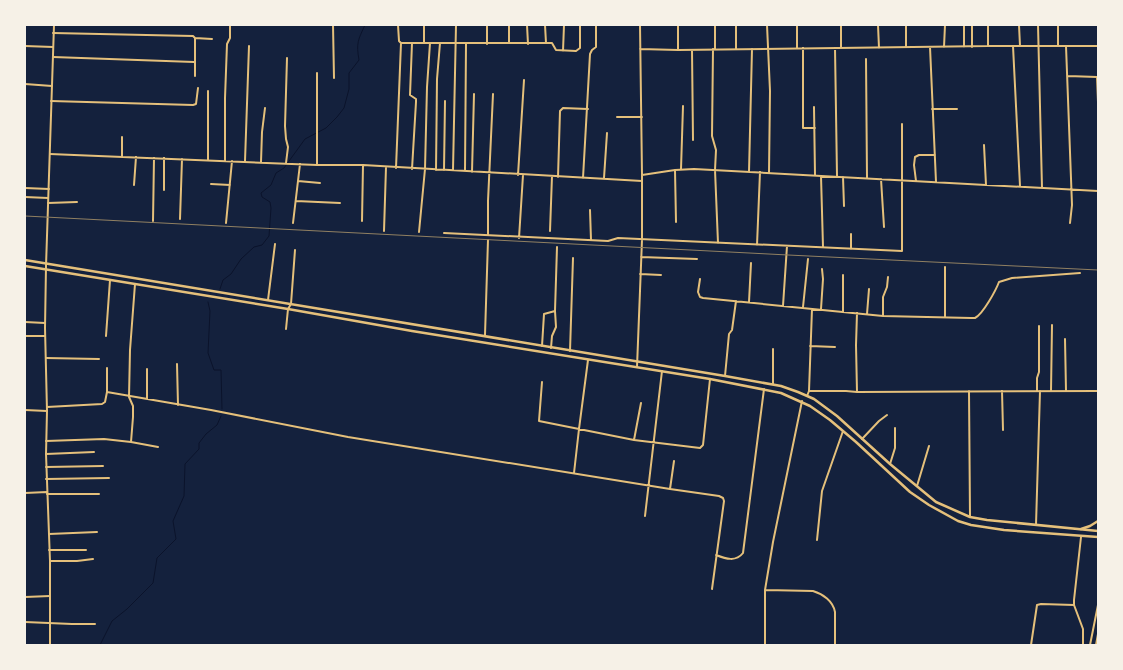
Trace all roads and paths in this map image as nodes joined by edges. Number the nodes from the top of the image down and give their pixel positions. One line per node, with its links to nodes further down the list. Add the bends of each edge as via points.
1 (54, 25): 30 (street)
2 (230, 25): 112 (street)
3 (333, 25): 79 (street)
4 (398, 25): 33 (street, via 398,41)
5 (424, 25): 35 (street)
6 (456, 25): 38 (street)
7 (487, 25): 40 (street)
8 (509, 25): 41 (street)
9 (527, 25): 42 (street)
10 (545, 25): 43 (street)
11 (564, 25): 71 (street)
12 (580, 25): 71 (street, via 579,50)
13 (596, 25): 93 (street, via 596,47 590,54)
14 (640, 25): 64 (street)
15 (678, 25): 69 (street)
16 (715, 25): 65 (street)
17 (736, 25): 66 (street)
18 (767, 25): 68 (street)
19 (797, 25): 59 (street)
20 (840, 25): 62 (street)
21 (878, 25): 63 (street)
22 (906, 25): 55 (street)
23 (945, 25): 57 (street)
24 (964, 25): 58 (street)
25 (972, 25): 46 (street)
26 (988, 25): 47 (street)
27 (1019, 25): 49 (street)
28 (1038, 25): 50 (street)
29 (1058, 25): 51 (street)
30 (53, 33): 31 (street); 54 (street)
31 (195, 38): 32 (street); 75 (street)
32 (212, 39)
33 (401, 43): 34 (street); 121 (street)
34 (412, 43): 35 (street); 122 (street, via 410,95 416,102)
35 (424, 43): 36 (street)
36 (430, 43): 37 (street); 123 (street)
37 (440, 43): 38 (street); 125 (street)
38 (457, 44): 39 (street); 127 (street)
39 (466, 44): 40 (street); 130 (street)
40 (487, 44): 41 (street)
41 (509, 44): 42 (street)
42 (528, 44): 43 (street)
43 (546, 44): 71 (street)
44 (25, 46): 54 (street)
45 (249, 46): 114 (street)
46 (972, 46): 47 (street); 58 (street)
47 (988, 46): 48 (street)
48 (1014, 46): 49 (street); 159 (street)
49 (1020, 46): 50 (street)
50 (1038, 46): 51 (street); 162 (street)
51 (1058, 46): 52 (street)
52 (1066, 46): 53 (street); 78 (street)
53 (1098, 46)
54 (53, 47): 72 (street)
55 (906, 47): 56 (street); 63 (street)
56 (930, 47): 57 (street); 94 (street)
57 (944, 47): 58 (street)
58 (964, 47)
59 (797, 48): 60 (street); 68 (street)
60 (803, 48): 61 (street); 99 (street, via 803,128)
61 (835, 48): 62 (street); 143 (street)
62 (841, 48): 63 (street)
63 (879, 48)
64 (640, 49): 69 (street); 97 (street)
65 (714, 49): 66 (street); 70 (street); 129 (street, via 712,136 716,147)
66 (736, 49): 67 (street)
67 (752, 49): 68 (street); 132 (street)
68 (768, 49): 134 (street)
69 (678, 50): 70 (street)
70 (692, 50): 102 (street)
71 (563, 51)
72 (53, 57): 75 (street); 82 (street)
73 (287, 58): 116 (street)
74 (866, 59): 146 (street)
75 (194, 62): 77 (street)
76 (317, 73): 118 (street)
77 (195, 76)
78 (1068, 76): 89 (street, via 1097,77); 164 (street)
79 (334, 78)
80 (524, 80): 136 (street)
81 (25, 84): 82 (street)
82 (52, 86): 87 (street)
83 (198, 88): 87 (street, via 197,102 193,105)
84 (208, 92): 111 (street)
85 (474, 94): 131 (street)
86 (493, 94): 135 (street)
87 (51, 101): 104 (street)
88 (445, 101): 126 (street)
89 (1098, 102)
90 (683, 106): 124 (street)
91 (814, 107): 99 (street)
92 (265, 108): 115 (street)
93 (588, 109): 142 (street, via 563,108 560,111); 145 (street)
94 (932, 109): 95 (street); 105 (street)
95 (957, 109)
96 (617, 117): 97 (street)
97 (642, 117): 138 (street)
98 (902, 124): 149 (street)
99 (815, 128): 140 (street)
100 (607, 134): 147 (street)
101 (122, 137): 106 (street)
102 (694, 140)
103 (984, 145): 157 (street)
104 (50, 154): 106 (street); 161 (street)
105 (935, 155): 152 (street, via 915,157); 153 (street)
106 (122, 156): 107 (street)
107 (136, 157): 108 (street); 156 (street)
108 (154, 158): 109 (street); 175 (street)
109 (164, 158): 110 (street); 163 (street)
110 (182, 159): 111 (street); 174 (street)
111 (208, 160): 112 (street)
112 (225, 161): 113 (street)
113 (232, 161): 114 (street); 158 (street)
114 (245, 161): 115 (street)
115 (261, 162): 116 (street)
116 (287, 163): 117 (street)
117 (300, 164): 118 (street); 150 (street)
118 (317, 165): 119 (street)
119 (363, 166): 120 (street); 176 (street)
120 (386, 167): 121 (street); 182 (street)
121 (396, 168): 122 (street)
122 (412, 168): 123 (street)
123 (425, 169): 125 (street); 184 (street)
124 (681, 169): 128 (street); 129 (street)
125 (436, 170): 126 (street)
126 (444, 170): 127 (street)
127 (453, 170): 130 (street)
128 (675, 170): 138 (street); 177 (street)
129 (715, 170): 132 (street); 192 (street)
130 (465, 171): 131 (street)
131 (472, 172): 135 (street)
132 (749, 172): 133 (street)
133 (760, 172): 134 (street); 194 (street)
134 (769, 173): 140 (street)
135 (490, 174): 136 (street); 187 (street)
136 (518, 175): 137 (street)
137 (523, 175): 139 (street); 188 (street)
138 (642, 175): 151 (street)
139 (552, 176): 142 (street); 183 (street)
140 (815, 176): 141 (street)
141 (821, 176): 143 (street); 197 (street)
142 (558, 177): 145 (street)
143 (837, 177): 144 (street)
144 (843, 177): 146 (street); 172 (street)
145 (583, 178): 147 (street)
146 (866, 178): 148 (street)
147 (604, 179): 151 (street)
148 (881, 179): 149 (street); 181 (street)
149 (903, 180): 152 (street); 198 (street, via 902,251)
150 (298, 181): 154 (street); 168 (street)
151 (642, 181): 191 (street)
152 (916, 181): 153 (street)
153 (936, 182): 157 (street)
154 (320, 183)
155 (211, 184): 158 (street)
156 (134, 185)
157 (986, 185): 159 (street)
158 (230, 186): 178 (street)
159 (1020, 187): 162 (street)
160 (25, 188): 161 (street)
161 (49, 188): 167 (street)
162 (1042, 188): 164 (street)
163 (164, 190)
164 (1072, 190): 165 (street); 180 (street)
165 (1098, 191)
166 (25, 197): 167 (street)
167 (48, 198): 170 (street)
168 (296, 201): 171 (street); 179 (street)
169 (77, 202): 170 (street)
170 (48, 203): 205 (street)
171 (340, 203)
172 (844, 206)
173 (590, 210): 190 (street)
174 (180, 219)
175 (153, 221)
176 (362, 221)
177 (676, 222)
178 (226, 223)
179 (293, 223)
180 (1070, 223)
181 (884, 227)
182 (384, 231)
183 (550, 231)
184 (419, 232)
185 (444, 233): 187 (street)
186 (851, 234): 198 (street)
187 (488, 235): 188 (street)
188 (519, 238): 190 (street)
189 (488, 240): 243 (street)
190 (591, 240): 191 (street)
191 (642, 240): 192 (street); 201 (street)
192 (718, 243): 194 (street)
193 (275, 244): 220 (street)
194 (758, 245): 195 (street)
195 (788, 246): 197 (street); 224 (street)
196 (557, 247): 229 (street)
197 (823, 247): 198 (street)
198 (851, 249)
199 (295, 250): 223 (street)
200 (573, 258): 250 (street)
201 (641, 258): 202 (street); 212 (street)
202 (697, 259)
203 (808, 259): 225 (street)
204 (25, 260): 205 (main road)
205 (46, 263): 209 (street); 220 (main road)
206 (751, 263): 222 (street)
207 (25, 266): 209 (main road)
208 (945, 267): 234 (street)
209 (46, 269): 217 (main road); 236 (street)
210 (822, 269): 228 (street)
211 (1080, 273): 234 (street, via 999,282 974,318)
212 (640, 274): 213 (street); 254 (street)
213 (660, 275)
214 (843, 276): 230 (street)
215 (888, 277): 233 (street)
216 (700, 279): 221 (street, via 700,297)
217 (110, 280): 218 (main road); 242 (street)
218 (135, 284): 226 (main road); 275 (street)
219 (869, 289): 232 (street)
220 (268, 300): 223 (main road)
221 (736, 301): 222 (street); 260 (street)
222 (749, 302): 224 (street)
223 (291, 304): 226 (street); 243 (main road)
224 (783, 306): 225 (street)
225 (803, 308): 227 (street)
226 (288, 309): 239 (street); 253 (main road)
227 (812, 309): 228 (street); 246 (street)
228 (821, 310): 230 (street)
229 (554, 311): 245 (street, via 544,314); 248 (street, via 556,327)
230 (843, 312): 231 (street)
231 (857, 313): 232 (street); 273 (street)
232 (867, 314): 233 (street)
233 (883, 316): 234 (street)
234 (945, 318)
235 (25, 322): 236 (street)
236 (45, 323): 241 (street)
237 (1039, 326): 268 (street)
238 (1052, 326): 269 (street)
239 (286, 329)
240 (25, 336): 241 (street)
241 (46, 336): 251 (street)
242 (106, 336)
243 (484, 337): 245 (main road)
244 (1066, 339): 270 (street)
245 (542, 346): 248 (main road)
246 (810, 346): 247 (street); 265 (street)
247 (836, 347)
248 (551, 348): 250 (main road)
249 (773, 349): 263 (street)
250 (570, 350): 254 (main road)
251 (46, 358): 252 (street); 280 (street)
252 (99, 360)
253 (588, 360): 256 (main road); 285 (street)
254 (637, 362): 256 (street); 260 (main road)
255 (178, 364): 279 (street)
256 (637, 367): 259 (main road)
257 (107, 368): 272 (street)
258 (147, 369): 276 (street)
259 (662, 372): 261 (main road); 292 (street)
260 (725, 376): 263 (main road)
261 (710, 379): 264 (main road); 292 (street, via 702,447)
262 (542, 382): 285 (street, via 539,421)
263 (773, 385): 274 (main road)
264 (764, 389): 277 (main road); 323 (street, via 743,553 731,559)
265 (809, 391): 273 (street); 274 (street)
266 (969, 391): 267 (street); 273 (street); 311 (street)
267 (1002, 391): 268 (street); 286 (street)
268 (1038, 391): 269 (street); 313 (street)
269 (1051, 391): 270 (street)
270 (1066, 391): 271 (street)
271 (1098, 391)
272 (107, 392): 275 (street); 280 (street, via 102,404)
273 (857, 392)
274 (807, 396): 288 (main road, via 837,416)
275 (130, 397): 276 (street); 291 (street, via 133,406)
276 (147, 399): 279 (street)
277 (802, 401): 287 (main road); 327 (street)
278 (641, 402): 289 (street)
279 (178, 405): 301 (street, via 348,437)
280 (47, 406): 282 (street)
281 (25, 410): 282 (street)
282 (47, 411): 290 (street)
283 (887, 415): 288 (street)
284 (895, 428): 298 (street, via 895,448)
285 (579, 429): 289 (street); 301 (street)
286 (1003, 430)
287 (843, 431): 318 (main road, via 910,492 958,521 1004,530); 320 (street, via 822,493)
288 (862, 439): 298 (main road)
289 (634, 440): 292 (street)
290 (46, 441): 291 (street, via 104,439); 296 (street)
291 (131, 442): 294 (street)
292 (653, 442): 304 (street)
293 (928, 446): 305 (street)
294 (158, 447)
295 (94, 452): 296 (street)
296 (46, 454): 300 (street)
297 (674, 460): 306 (street)
298 (890, 464): 305 (main road)
299 (104, 466): 300 (street)
300 (46, 467): 303 (street)
301 (574, 473): 304 (street)
302 (109, 478): 303 (street)
303 (46, 479): 308 (street)
304 (649, 486): 306 (street); 310 (street)
305 (917, 486): 311 (main road, via 936,502)
306 (670, 489): 323 (street, via 723,498)
307 (25, 493): 308 (street)
308 (47, 493): 309 (street); 317 (street)
309 (98, 494)
310 (645, 516)
311 (970, 517): 313 (main road)
312 (1098, 521): 314 (main road)
313 (1036, 526): 314 (main road)
314 (1081, 529): 315 (main road)
315 (1098, 531)
316 (97, 532): 317 (street)
317 (49, 534): 321 (street)
318 (1081, 536): 319 (main road); 330 (street)
319 (1098, 537)
320 (817, 540)
321 (49, 550): 322 (street); 325 (street)
322 (86, 550)
323 (716, 555): 326 (street)
324 (93, 559): 325 (street)
325 (50, 561): 328 (street)
326 (712, 589)
327 (765, 590): 337 (street); 338 (street, via 813,591 825,597 836,612)
328 (50, 596): 329 (street); 333 (street)
329 (25, 597)
330 (1074, 605): 339 (street, via 1038,606); 340 (street, via 1083,629)
331 (1098, 605): 341 (street)
332 (25, 622): 333 (street)
333 (50, 623): 334 (street); 336 (street)
334 (95, 624)
335 (1098, 634): 342 (street)
336 (50, 645)
337 (765, 645)
338 (836, 645)
339 (1032, 645)
340 (1083, 645)
341 (1090, 645)
342 (1096, 645)

